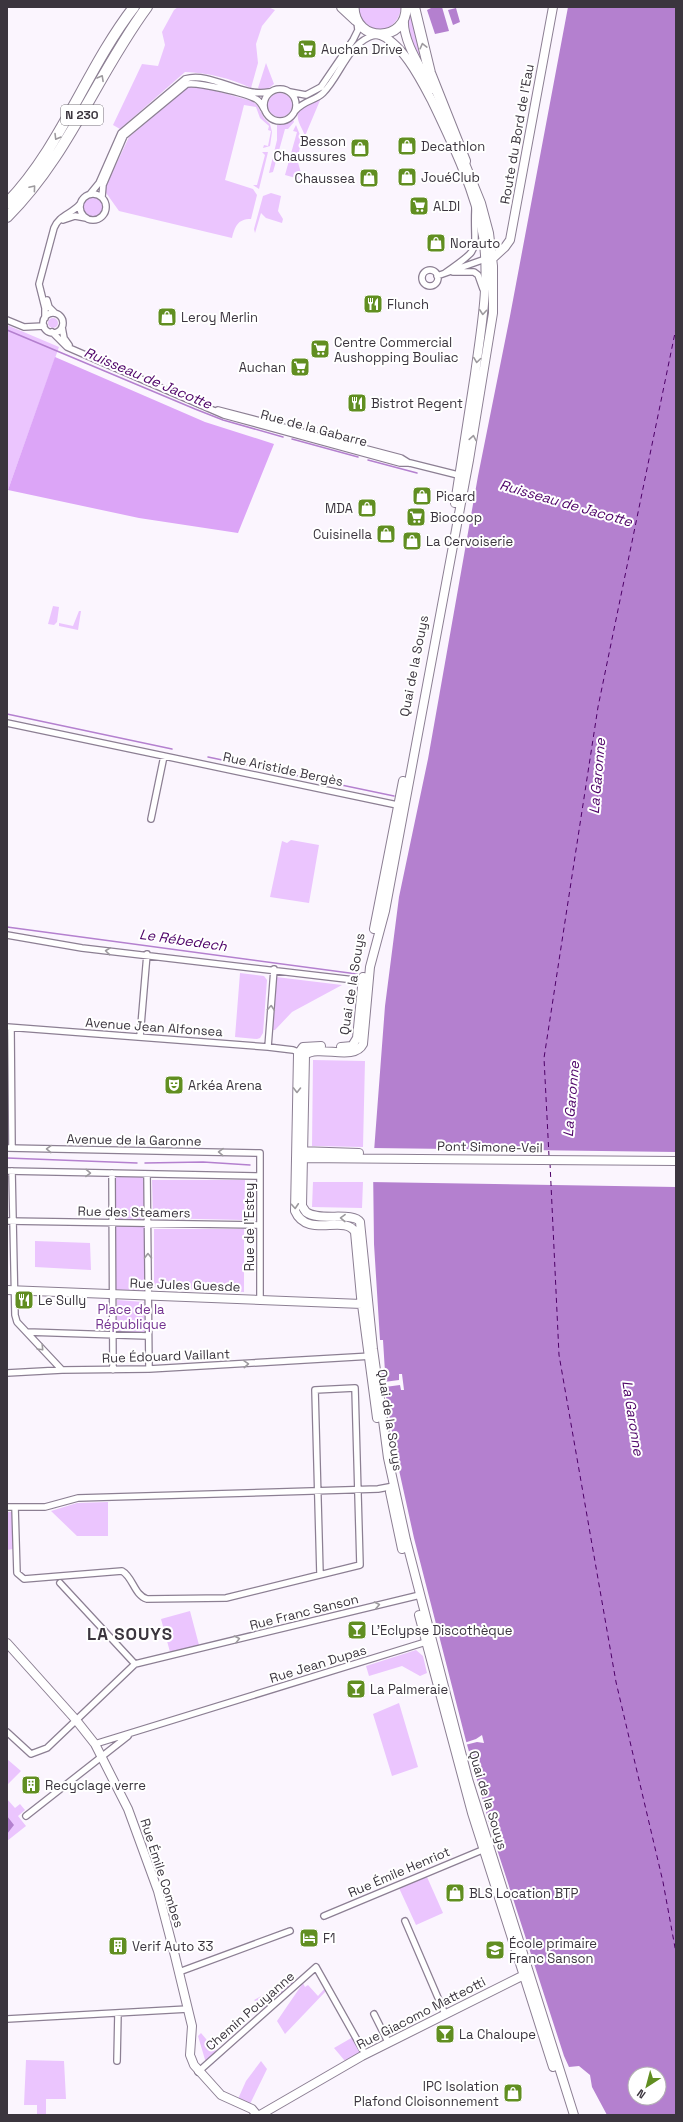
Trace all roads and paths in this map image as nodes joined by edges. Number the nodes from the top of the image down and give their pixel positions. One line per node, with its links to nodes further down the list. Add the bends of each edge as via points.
1 (148, 7): 21 (highway, N 230, one-way to 1, via 57,157 102,76)
2 (342, 7): 9 (highway)
3 (354, 7): 9 (main road)
4 (406, 7): 8 (main road)
5 (414, 7): 15 (highway, one-way to 5, via 430,73)
6 (553, 7): 23 (main road, Route du Bord de l'Eau, via 510,240)
7 (132, 9): 18 (highway, N 230, one-way to 18, via 47,153)
8 (404, 19): 10 (main road, via 393,31); 15 (main road, via 406,39)
9 (356, 20): 10 (main road, via 365,30); 12 (street, via 356,34 321,87 306,96)
10 (377, 34): 14 (street, via 353,49 322,94 301,103); 20 (main road, via 385,37 400,51 420,79 437,112)
11 (269, 92): 12 (street, via 279,89); 13 (street, via 264,100); 16 (street, via 255,93 197,78 185,79 121,133 99,183)
12 (290, 92): 14 (street, via 295,101)
13 (264, 109): 14 (street, via 270,118 278,121 288,119); 17 (street, via 260,103 249,97 202,84 187,84 124,136 103,185)
14 (295, 111)
15 (465, 161): 23 (main road, via 486,219)
16 (90, 194): 17 (street); 19 (street, via 83,197)
17 (102, 197): 22 (street, via 106,205 104,214 96,220)
18 (7, 203)
19 (80, 204): 22 (street, via 81,212); 28 (street, via 59,219 54,228 40,284)
20 (475, 205): 23 (main road); 24 (street, via 475,249 467,258)
21 (7, 217)
22 (86, 218): 27 (street, via 68,218 62,221 57,229 43,285 49,307)
23 (489, 258): 24 (street); 26 (main road); 34 (main road, one-way to 23, via 491,326)
24 (445, 273): 25 (street); 26 (street, via 474,272 478,275)
25 (438, 276)
26 (484, 293): 34 (main road, one-way to 34)
27 (55, 313): 28 (street); 31 (street, via 62,319)
28 (45, 318): 30 (street)
29 (7, 320): 30 (street, via 24,327)
30 (44, 326): 32 (street)
31 (62, 327): 32 (street); 33 (street, via 65,341)
32 (52, 332): 33 (street, Rue de la Gabarre, via 64,345)
33 (74, 349): 34 (street, Rue de la Gabarre, via 213,409)
34 (463, 476): 37 (main road, Quai de la Souys)
35 (7, 723): 36 (street, Rue Aristide Bergès)
36 (164, 756): 37 (street, Rue Aristide Bergès); 38 (street)
37 (401, 806): 42 (main road, Quai de la Souys, via 368,948); 46 (main road, Quai de la Souys, via 385,911 370,967 363,1044 353,1052)
38 (151, 819)
39 (7, 936): 40 (street, one-way to 39, via 82,948)
40 (147, 954): 41 (street); 44 (street)
41 (274, 970): 42 (street); 45 (street, one-way to 41)
42 (363, 981): 46 (main road, Quai de la Souys, via 355,1042 348,1047 306,1046)
43 (9, 1028): 44 (street, Avenue Jean Alfonsea); 47 (street)
44 (140, 1037): 45 (street, Avenue Jean Alfonsea)
45 (268, 1047): 46 (street, Avenue Jean Alfonsea)
46 (302, 1053): 49 (main road, Quai de la Souys)
47 (10, 1148): 48 (street, Avenue de la Garonne, one-way to 47)
48 (260, 1153): 56 (street, Rue de l'Estey)
49 (300, 1155): 50 (main road, Pont Simone-Veil); 65 (main road, Quai de la Souys, via 295,1211 299,1218 309,1225 348,1226 355,1232)
50 (321, 1155): 51 (main road, Pont Simone-Veil); 52 (main road, Pont Simone-Veil)
51 (676, 1158)
52 (676, 1161)
53 (10, 1171): 54 (street, one-way to 54); 57 (street)
54 (112, 1173): 55 (street); 58 (street)
55 (147, 1174): 56 (street); 59 (street)
56 (260, 1176): 60 (street, Rue de l'Estey)
57 (10, 1221): 58 (street, Rue des Steamers); 61 (street)
58 (113, 1223): 59 (street, Rue des Steamers); 62 (street)
59 (148, 1223): 60 (street, Rue des Steamers); 63 (street, one-way to 59)
60 (260, 1225): 64 (street, Rue de l'Estey)
61 (10, 1290): 62 (main road, Rue Jules Guesde); 66 (street, via 17,1322)
62 (113, 1294): 63 (main road, Rue Jules Guesde); 67 (street)
63 (150, 1295): 64 (main road, Rue Jules Guesde); 68 (street)
64 (260, 1300): 65 (main road, Rue Jules Guesde)
65 (365, 1301): 69 (main road, Quai de la Souys); 69 (main road, Quai de la Souys, via 373,1338)
66 (27, 1332): 67 (street); 71 (street, one-way to 71)
67 (113, 1335): 68 (street); 72 (street)
68 (148, 1336): 70 (street)
69 (371, 1357): 70 (street, Rue Édouard Vaillant, one-way to 69); 74 (main road, Quai de la Souys)
70 (149, 1369): 72 (street, Rue Édouard Vaillant)
71 (62, 1370): 72 (street, Rue Édouard Vaillant); 73 (street, Rue Édouard Vaillant)
72 (113, 1370)
73 (7, 1373)
74 (392, 1487): 75 (street, Quai de la Souys); 81 (main road, Quai de la Souys)
75 (359, 1490): 76 (street, Quai de la Souys); 76 (street, via 355,1388 315,1390); 79 (street, via 360,1565)
76 (318, 1491): 78 (street, Quai de la Souys, via 78,1498 45,1507); 79 (street)
77 (7, 1507): 78 (street, Quai de la Souys)
78 (15, 1507): 79 (street, via 17,1573 24,1579 122,1571 142,1597 147,1599 226,1598)
79 (320, 1574)
80 (60, 1583): 84 (street)
81 (417, 1596): 82 (main road, Quai de la Souys); 84 (street, Rue Franc Sanson, one-way to 81)
82 (429, 1642): 87 (street, Rue Jean Dupas); 91 (main road, Quai de la Souys)
83 (7, 1643): 85 (main road, Rue Émile Combes)
84 (135, 1664): 85 (street)
85 (76, 1720): 86 (street, via 47,1748 31,1754); 88 (main road, Rue Émile Combes)
86 (7, 1732)
87 (131, 1734): 88 (street, Rue Jean Dupas); 89 (street)
88 (95, 1744): 89 (main road, Rue Émile Combes)
89 (102, 1757): 90 (street); 95 (main road, Rue Émile Combes, via 128,1809 158,1891)
90 (26, 1816)
91 (486, 1848): 92 (street, Rue Émile Henriot); 96 (main road, Quai de la Souys)
92 (324, 1916)
93 (405, 1921): 100 (street)
94 (290, 1931): 95 (street)
95 (179, 1972): 97 (main road, Rue Émile Combes)
96 (526, 1974): 100 (main road, Rue Giacomo Matteotti); 107 (main road, Quai de la Souys); 108 (main road, Quai de la Souys)
97 (188, 2009): 98 (street); 105 (main road, Rue Émile Combes, via 192,2026 190,2055)
98 (118, 2013): 101 (street); 104 (street)
99 (374, 2014): 102 (street)
100 (445, 2014): 102 (main road, Rue Giacomo Matteotti)
101 (7, 2019)
102 (388, 2042): 103 (main road, Rue Giacomo Matteotti)
103 (365, 2054): 105 (street, Chemin Pouyanne, via 316,1967); 106 (main road, Rue Giacomo Matteotti)
104 (117, 2061)
105 (198, 2072): 106 (main road, Rue Émile Combes, via 221,2095 252,2109)
106 (259, 2115)
107 (569, 2115)
108 (574, 2115)

